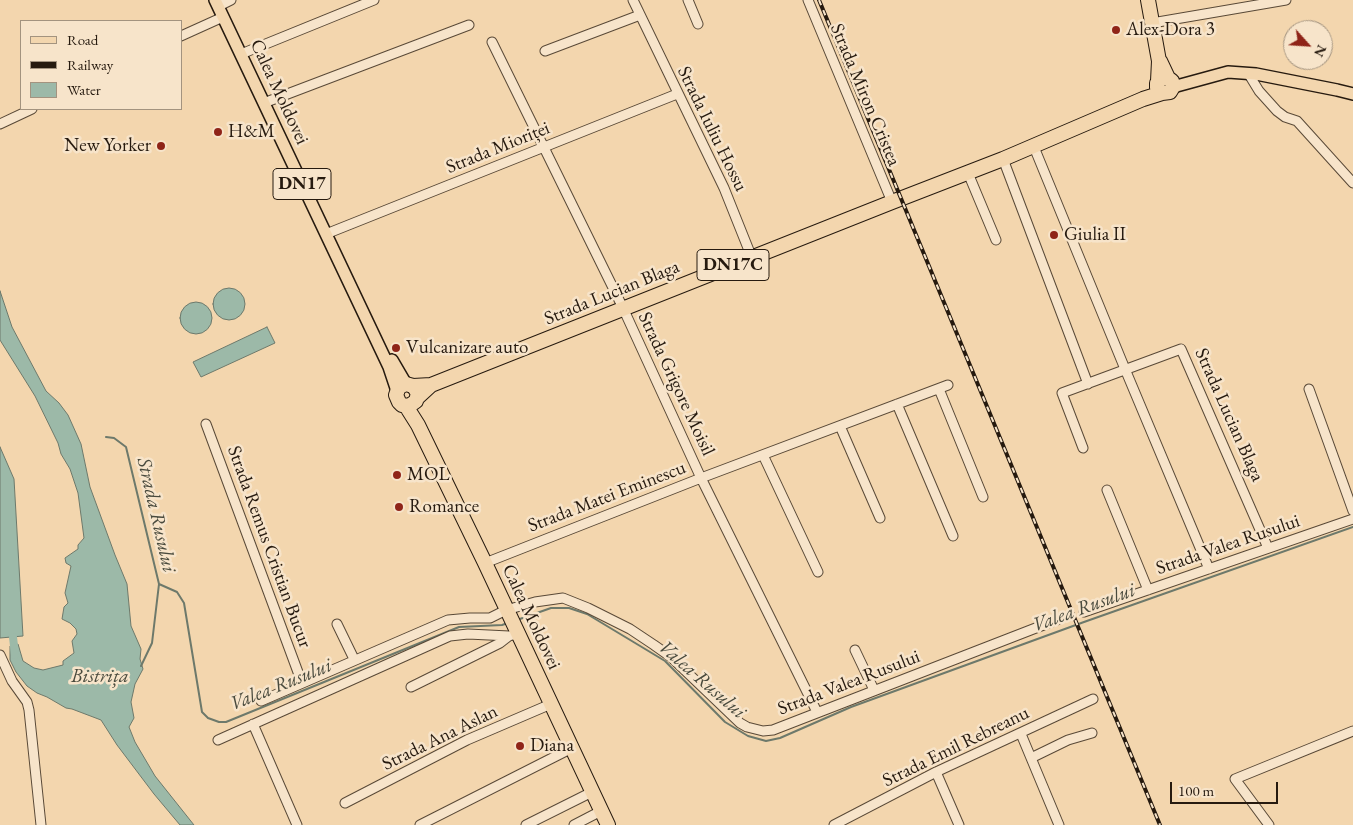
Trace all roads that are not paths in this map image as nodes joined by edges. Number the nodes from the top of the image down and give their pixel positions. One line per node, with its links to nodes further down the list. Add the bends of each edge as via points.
1 (374, 0): 16 (street)
2 (632, 0): 8 (street, Strada Iuliu Hossu)
3 (688, 0): 11 (street)
4 (808, 0): 29 (street, Strada Miron Cristea)
5 (1148, 0): 10 (highway)
6 (1286, 0): 10 (street)
7 (223, 1): 9 (main road, Calea Moldovei / DN17); 16 (main road, Calea Moldovei / DN17)
8 (640, 15): 15 (street); 19 (street, Strada Iuliu Hossu)
9 (223, 17): 13 (street); 37 (main road, Calea Moldovei / DN17, via 389,367)
10 (1152, 23): 18 (highway)
11 (698, 24)
12 (470, 25): 21 (street)
13 (182, 36)
14 (492, 42): 24 (street, Strada Grigore Moisil)
15 (545, 51)
16 (246, 52): 21 (main road, Calea Moldovei / DN17)
17 (1248, 73): 18 (main road, DN17C, via 1228,72); 20 (main road, DN17C); 28 (street, via 1277,111 1297,121)
18 (1168, 85): 25 (highway, Strada Lucian Blaga / DN17C)
19 (677, 94): 24 (street, Strada Mioriței); 32 (street, Strada Iuliu Hossu, via 724,188)
20 (1353, 94)
21 (269, 101): 30 (main road, Calea Moldovei / DN17)
22 (30, 110): 23 (street)
23 (0, 124)
24 (544, 147): 30 (street, Strada Mioriței); 33 (street, Strada Grigore Moisil)
25 (1034, 147): 26 (highway, Strada Lucian Blaga / DN17C); 34 (street)
26 (1003, 159): 27 (highway, Strada Lucian Blaga / DN17C); 35 (street)
27 (968, 173): 29 (highway, Strada Lucian Blaga / DN17C); 31 (street)
28 (1353, 183)
29 (892, 202): 32 (highway, Strada Lucian Blaga / DN17C)
30 (331, 232): 37 (main road, Calea Moldovei / DN17)
31 (996, 240)
32 (752, 258): 33 (highway, Strada Lucian Blaga / DN17C)
33 (623, 308): 37 (highway, Strada Lucian Blaga / DN17C); 43 (street, Strada Grigore Moisil)
34 (1125, 369): 35 (street, Strada Lucian Blaga); 50 (street, Strada Lucian Blaga, via 1181,349); 52 (street)
35 (1088, 384): 41 (street, Strada Lucian Blaga, via 1062,393)
36 (1309, 389): 46 (street)
37 (409, 394): 51 (highway, Calea Moldovei / DN17, via 418,424)
38 (898, 404): 40 (street, Strada Matei Eminescu); 45 (street, Strada Matei Eminescu, via 943,387); 49 (street)
39 (206, 424): 62 (street, Strada Remus Cristian Bucur)
40 (840, 426): 42 (street, Strada Matei Eminescu); 47 (street)
41 (1083, 448)
42 (763, 455): 43 (street, Strada Matei Eminescu); 53 (street)
43 (701, 478): 51 (street, Strada Matei Eminescu); 68 (street, Strada Grigore Moisil)
44 (1107, 490): 54 (street)
45 (983, 497)
46 (1353, 511)
47 (880, 518)
48 (1353, 519): 50 (street, Strada Valea Rusului)
49 (953, 536)
50 (1268, 548): 52 (street, Strada Valea Rusului)
51 (485, 563): 58 (highway, Calea Moldovei / DN17)
52 (1209, 568): 54 (street, Strada Valea Rusului)
53 (818, 572)
54 (1148, 590): 55 (street, Strada Valea Rusului)
55 (1084, 612)
56 (1059, 619): 64 (street, Strada Valea Rusului)
57 (337, 624): 61 (street)
58 (511, 625): 61 (street, via 490,618 448,620); 63 (street, via 500,643); 67 (highway, Calea Moldovei / DN17); 68 (street, Strada Valea Rusului, via 535,602 563,598 630,629 671,657 747,727 773,730); 69 (street, via 450,636)
59 (856, 650): 64 (street)
60 (0, 656): 80 (street, via 29,710)
61 (354, 659): 62 (street)
62 (302, 682): 66 (street)
63 (411, 687)
64 (874, 690): 68 (street, Strada Valea Rusului)
65 (1094, 699): 72 (street, Strada Emil Rebreanu)
66 (261, 701)
67 (550, 704): 74 (highway, Calea Moldovei / DN17); 78 (street, Strada Ana Aslan, via 467,740)
68 (817, 712)
69 (253, 724): 73 (street); 81 (street)
70 (1353, 731): 89 (street, via 1235,779)
71 (1092, 733): 75 (street, via 1068,740)
72 (1020, 734): 75 (street); 76 (street, Strada Emil Rebreanu)
73 (218, 740)
74 (572, 748): 77 (highway, Calea Moldovei / DN17); 82 (street)
75 (1031, 758): 88 (street)
76 (936, 772): 86 (street, Strada Emil Rebreanu); 87 (street)
77 (592, 792): 79 (highway, Calea Moldovei / DN17); 83 (street)
78 (346, 803)
79 (601, 811): 84 (street); 85 (highway, Calea Moldovei / DN17)
80 (41, 825)
81 (297, 825)
82 (420, 825)
83 (526, 825)
84 (574, 825)
85 (608, 825)
86 (834, 825)
87 (959, 825)
88 (1059, 825)
89 (1269, 825)

